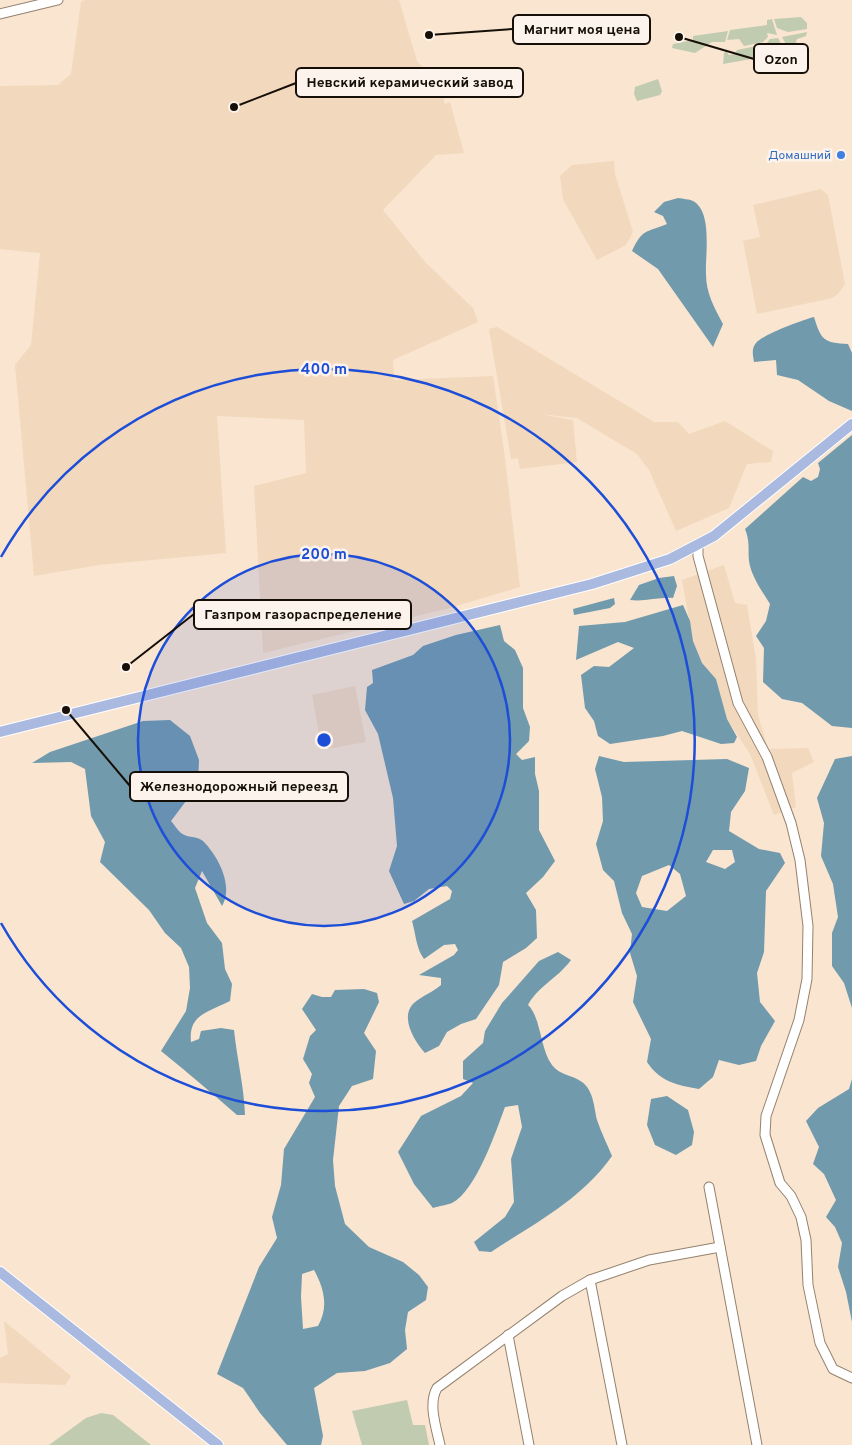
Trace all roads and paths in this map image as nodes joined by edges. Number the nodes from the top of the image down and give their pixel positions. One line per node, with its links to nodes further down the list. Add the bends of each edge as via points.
1 (58, 0): 2 (street)
2 (0, 14)
3 (852, 424): 4 (main road, via 730,525)
4 (698, 546): 5 (main road, via 641,569 527,602); 11 (street, via 738,703 767,758 791,823 800,860 808,926 807,979 799,1020 766,1116 764,1135 780,1183 791,1196 801,1217 806,1240 808,1285 820,1343 833,1369)
5 (0, 732)
6 (709, 1186): 7 (street)
7 (720, 1247): 9 (street, via 649,1260); 16 (street)
8 (0, 1272): 12 (main road)
9 (590, 1280): 10 (street); 15 (street)
10 (508, 1335): 13 (street, via 437,1388 432,1396); 14 (street)
11 (852, 1378)
12 (218, 1445)
13 (440, 1445)
14 (529, 1445)
15 (622, 1445)
16 (757, 1445)

